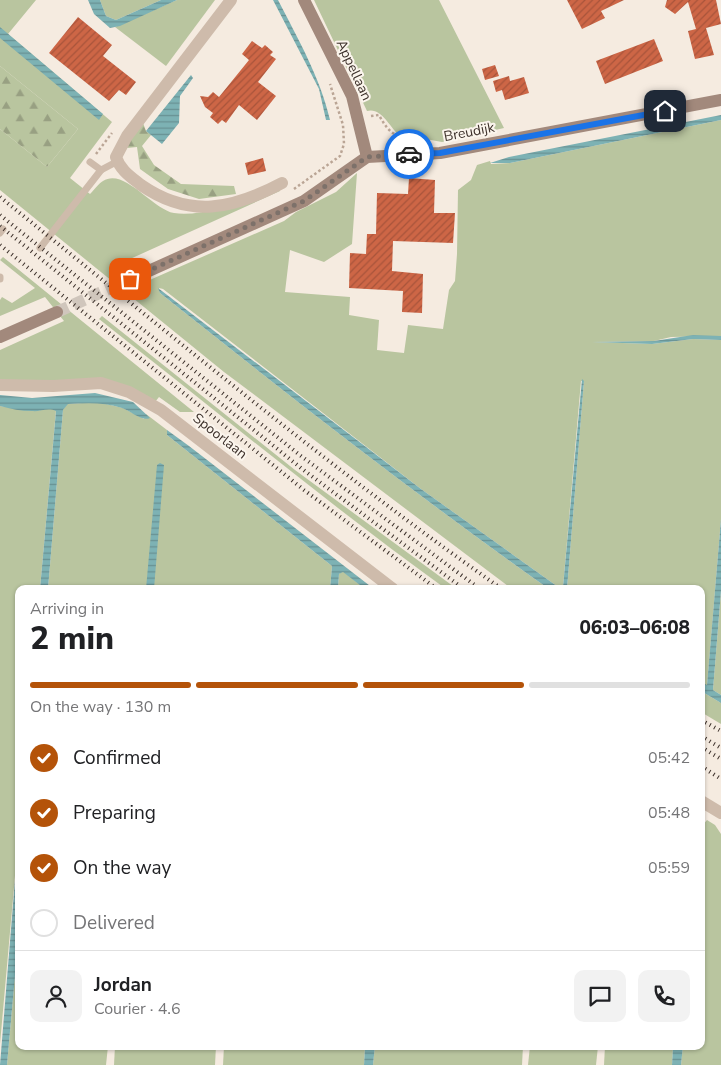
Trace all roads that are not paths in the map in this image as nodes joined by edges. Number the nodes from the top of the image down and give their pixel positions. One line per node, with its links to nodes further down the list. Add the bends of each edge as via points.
1 (231, 0): 5 (street, via 126,136 118,149)
2 (304, 0): 4 (street, Appellaan, via 352,96)
3 (721, 100): 4 (street, Breudijk, via 440,153)
4 (367, 157): 10 (street, via 304,201)
5 (118, 161): 7 (lane); 8 (street, via 129,176 144,187 180,204 196,207 234,204)
6 (90, 162): 7 (lane)
7 (101, 170): 9 (lane)
8 (282, 183)
9 (40, 248)
10 (130, 279)
11 (57, 312): 12 (street)
12 (0, 337)
13 (0, 385): 14 (street, Spoorlaan, via 101,383 129,392 161,410)
14 (388, 585)
15 (705, 803): 16 (street)
16 (721, 813)

